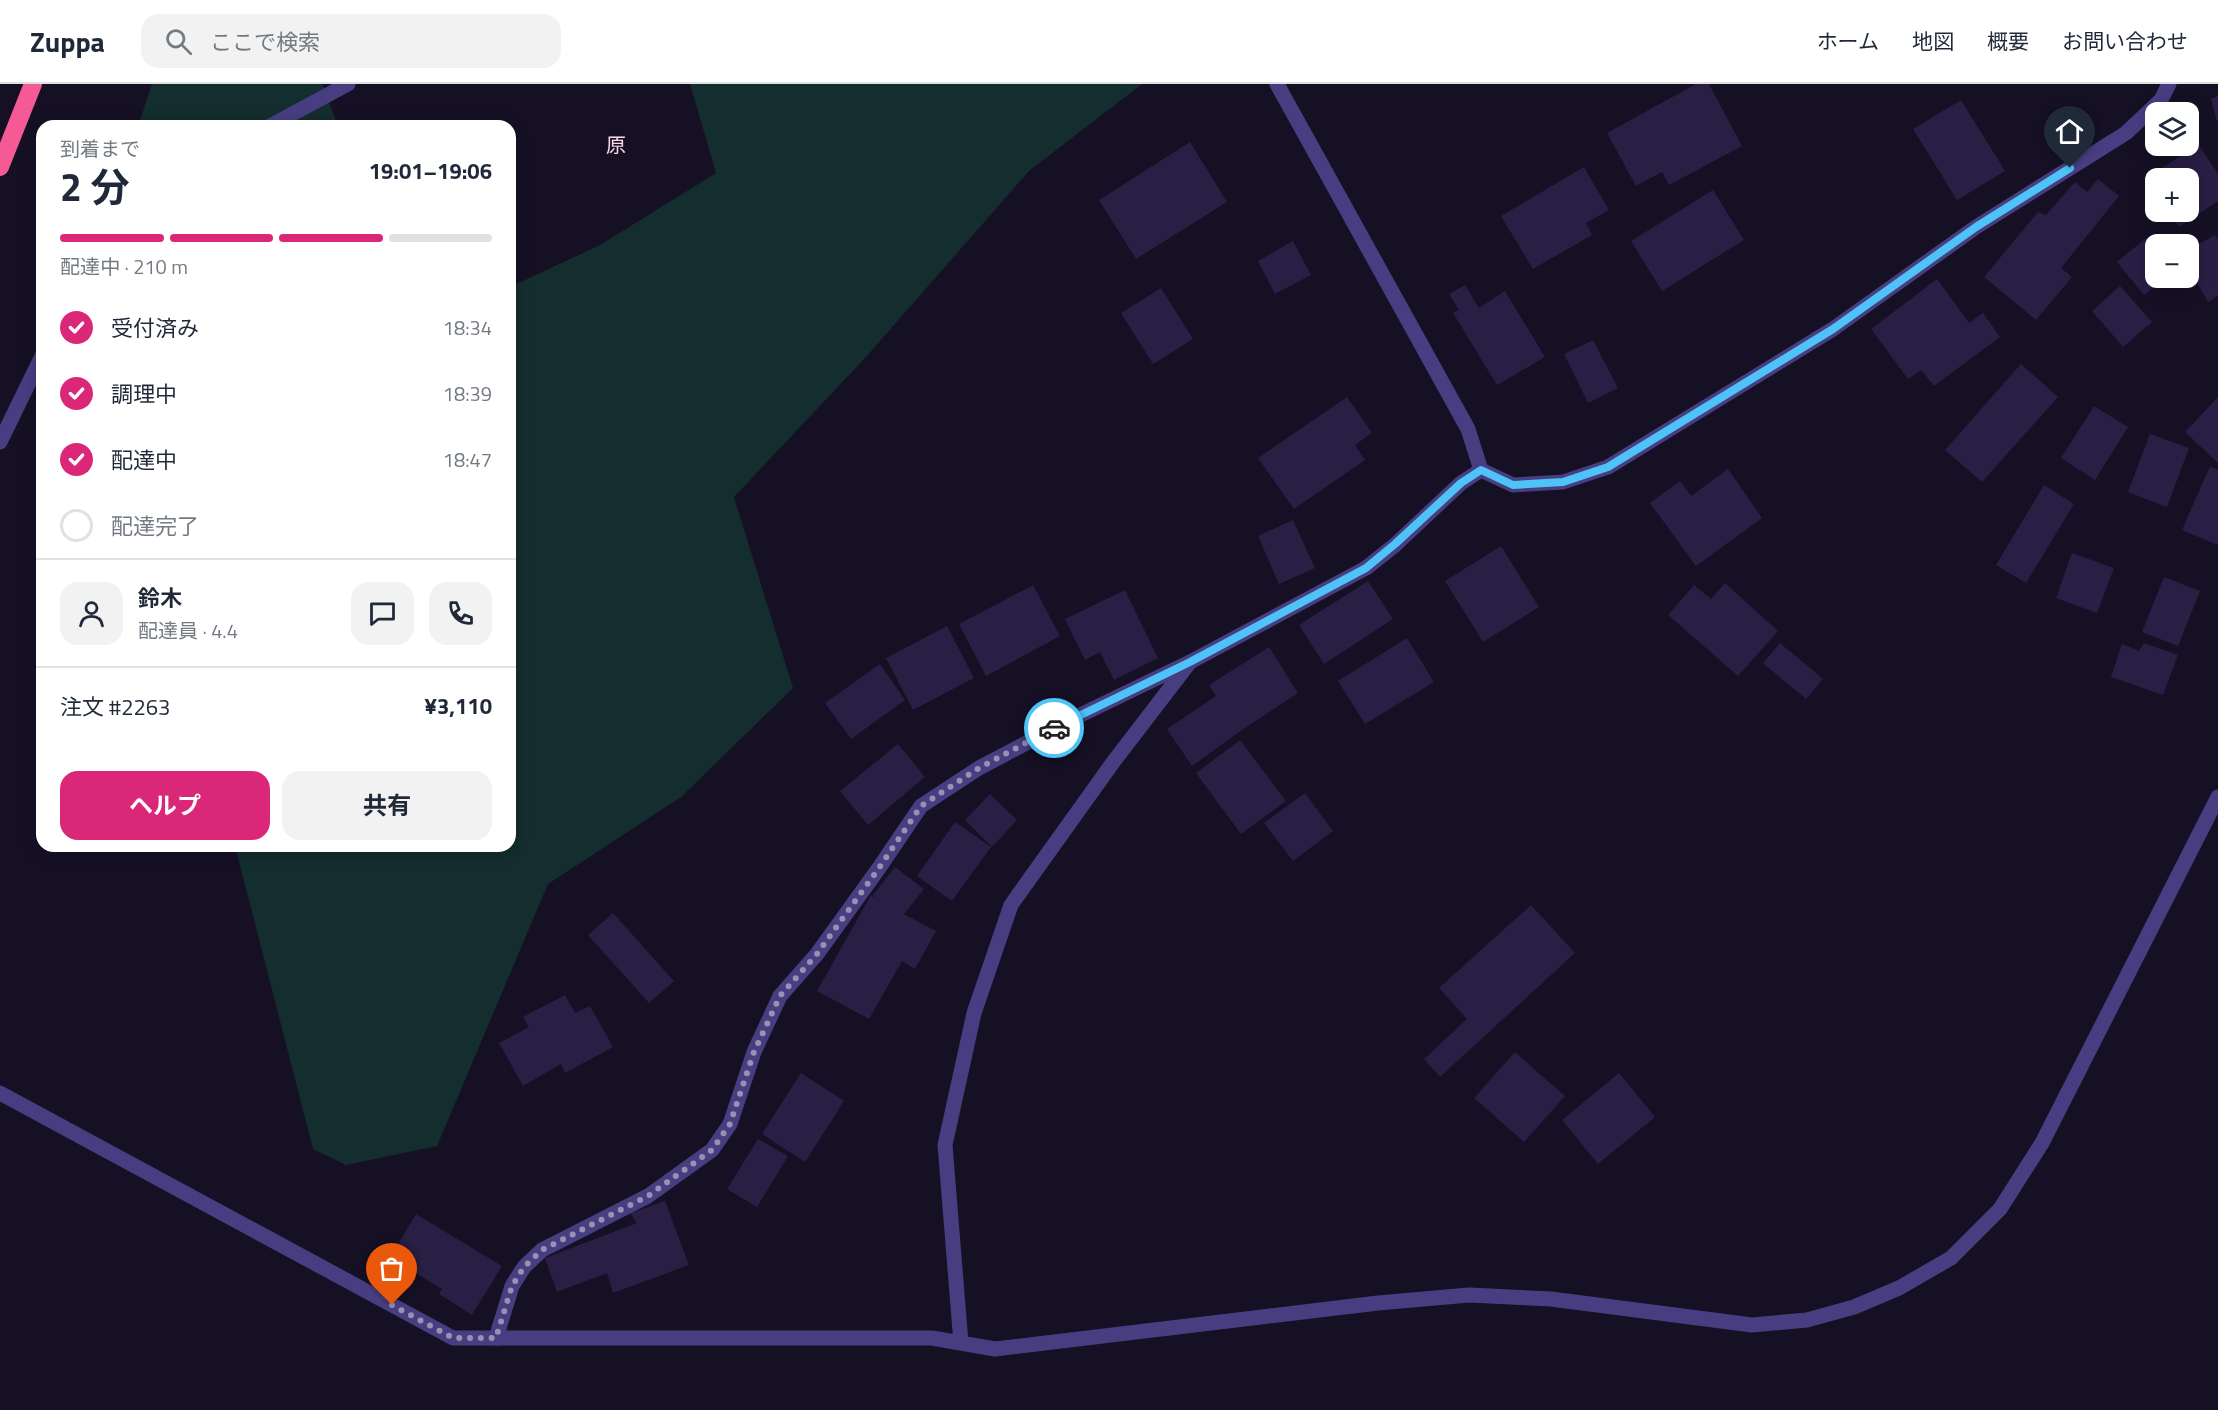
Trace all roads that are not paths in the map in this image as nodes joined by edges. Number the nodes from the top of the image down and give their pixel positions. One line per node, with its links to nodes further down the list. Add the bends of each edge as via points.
1 (33, 84): 6 (highway)
2 (348, 84): 5 (street)
3 (1277, 84): 9 (street, via 1468,429)
4 (2169, 84): 9 (street, via 2161,100 2126,133 1976,227 1833,329 1608,467 1563,482 1513,485)
5 (281, 120)
6 (0, 167)
7 (36, 368): 8 (street)
8 (0, 442)
9 (1481, 470): 10 (street, via 1461,483 1366,568)
10 (1190, 662): 13 (street, via 979,768 921,806 817,954 780,996 754,1052 730,1124 712,1150 648,1196 542,1250 512,1286); 14 (street, via 1011,905 978,1002 945,1145)
11 (2218, 796): 14 (street, via 2042,1143 2000,1209 1951,1258 1899,1288 1854,1307 1807,1320 1752,1325 1551,1299 1469,1295 995,1349)
12 (0, 1093): 13 (street, via 453,1338)
13 (496, 1338): 14 (street, via 932,1338)
14 (961, 1343)

